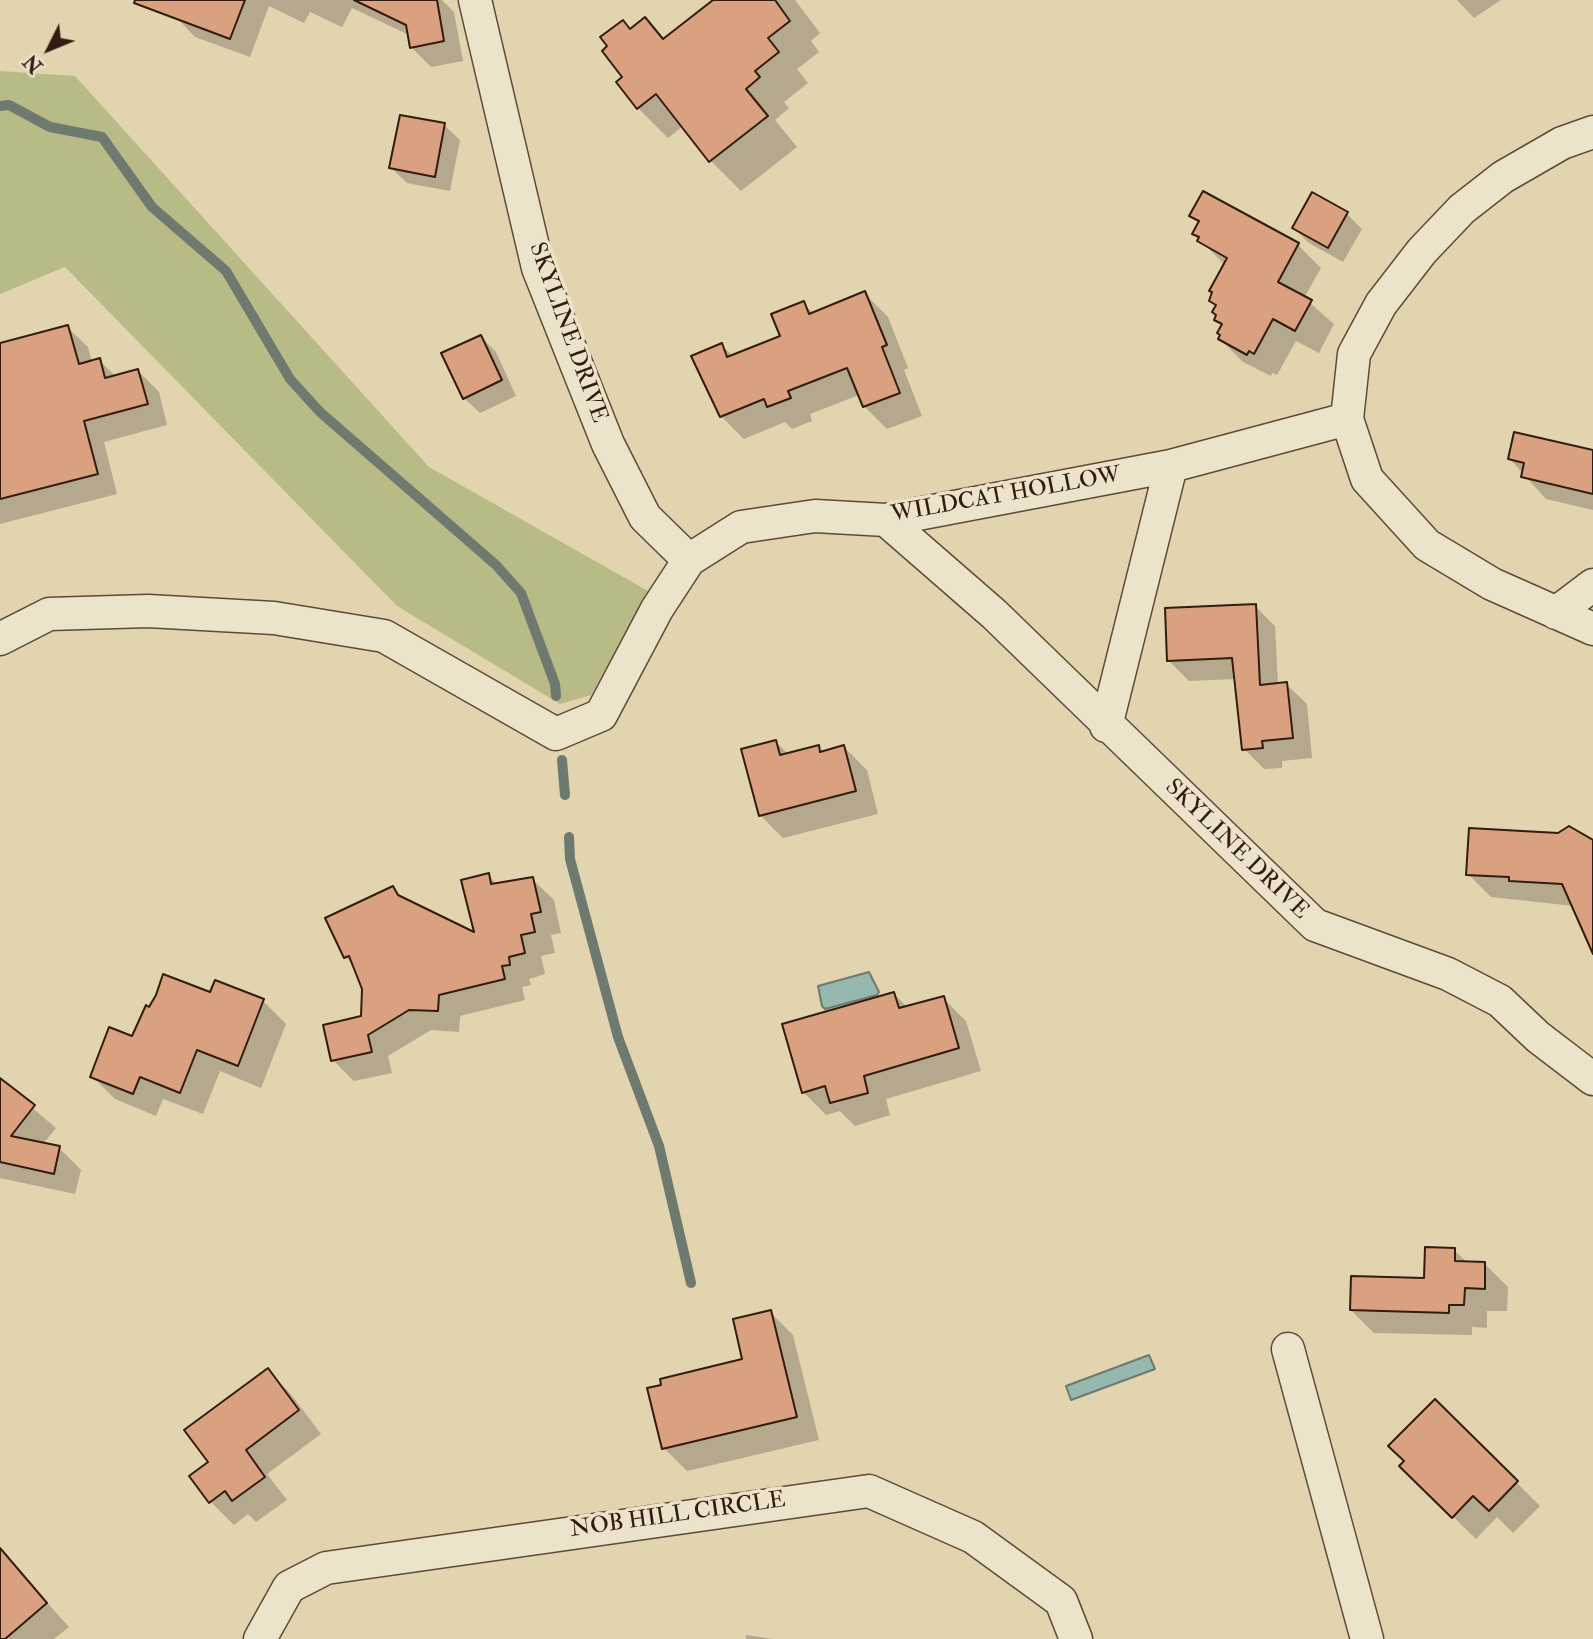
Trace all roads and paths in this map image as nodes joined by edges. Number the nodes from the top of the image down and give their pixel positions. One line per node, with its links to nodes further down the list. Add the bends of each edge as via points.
1 (475, 0): 6 (street, SKYLINE DRIVE, via 538,268 608,444 645,517)
2 (1593, 132): 3 (street, via 1562,143 1503,177 1462,209 1422,251 1381,304 1354,355)
3 (1347, 419): 4 (street, WILDCAT HOLLOW); 8 (street, via 1367,479 1427,545 1492,584)
4 (1171, 466): 5 (street, WILDCAT HOLLOW); 11 (street)
5 (886, 520): 6 (street, WILDCAT HOLLOW, via 815,516 741,527); 11 (street, SKYLINE DRIVE, via 994,614)
6 (689, 560): 10 (street, WILDCAT HOLLOW, via 657,609 601,715 556,734 384,636 274,618 148,611 49,614)
7 (1593, 585): 8 (street)
8 (1556, 613): 9 (street)
9 (1593, 629)
10 (0, 639)
11 (1106, 726): 12 (street, SKYLINE DRIVE, via 1315,925 1448,974 1500,1001)
12 (1593, 1079)
13 (1289, 1349): 16 (street)
14 (260, 1639): 15 (street, NOB HILL CIRCLE, via 289,1587 326,1567 869,1490 972,1537 1061,1601)
15 (1076, 1639)
16 (1367, 1639)

